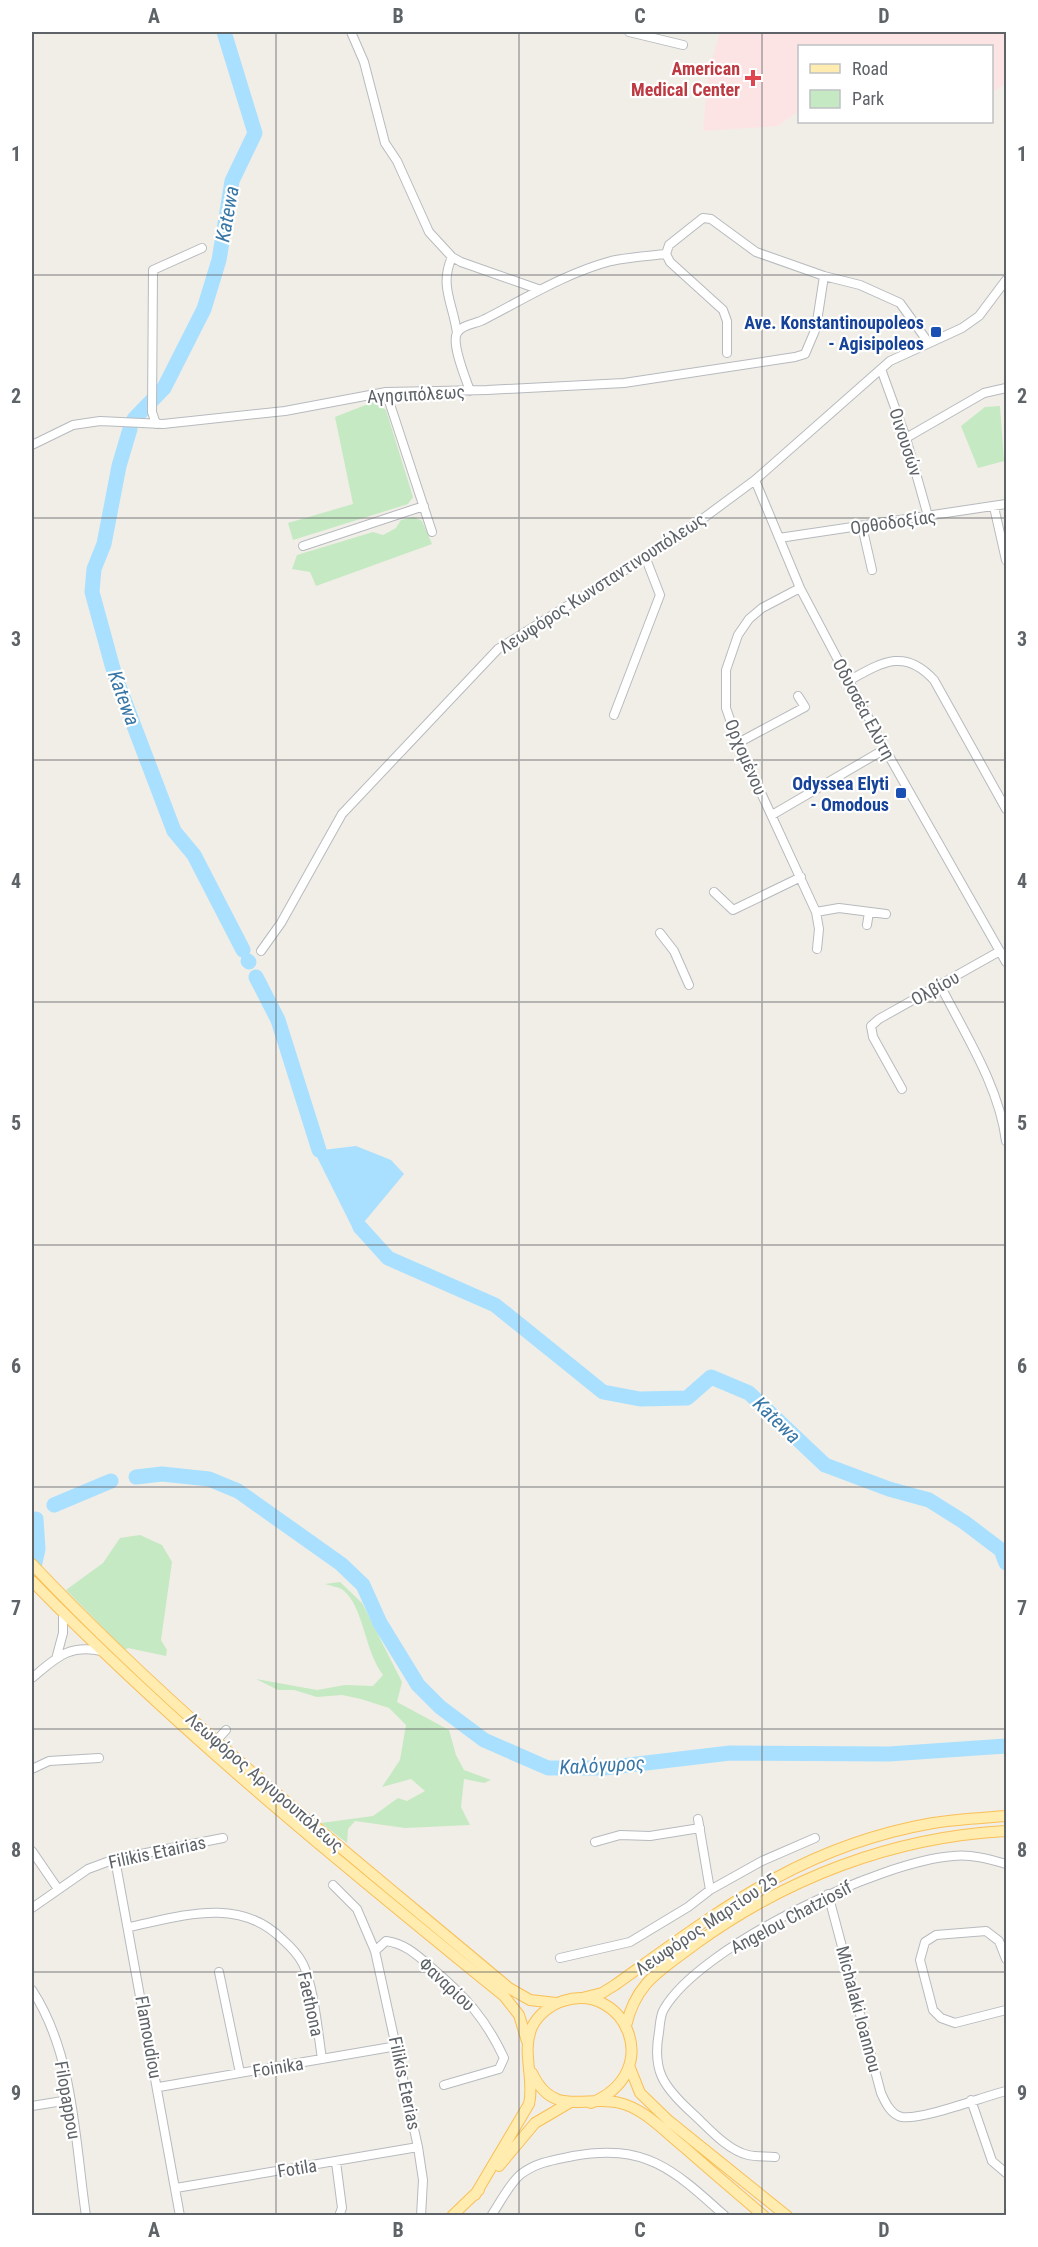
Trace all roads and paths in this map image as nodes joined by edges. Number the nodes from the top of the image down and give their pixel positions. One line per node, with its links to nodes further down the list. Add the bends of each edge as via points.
1 (351, 32): 6 (street, via 364,62 385,143 429,232)
2 (629, 32): 3 (street)
3 (683, 45)
4 (202, 249): 17 (street, via 153,270 152,412)
5 (666, 254): 7 (street, via 669,245 703,218 711,219 756,252); 9 (street, via 610,261); 12 (street, via 723,310 728,321)
6 (452, 257): 9 (street); 10 (street, via 445,283)
7 (824, 276): 11 (street, via 860,285 900,303); 15 (street, Αγησιπόλεως, via 816,328 805,354 624,383)
8 (1006, 280): 11 (street, Λεωφόρος Κωνσταντινουπόλεως, via 979,316)
9 (538, 289): 10 (street)
10 (457, 333): 15 (street, via 455,342)
11 (928, 342): 13 (street, Λεωφόρος Κωνσταντινουπόλεως, via 904,352)
12 (727, 353)
13 (881, 369): 18 (street, Οινουσών); 20 (street, Λεωφόρος Κωνσταντινουπόλεως)
14 (1006, 388): 18 (street, via 984,393)
15 (470, 391): 16 (street, Αγησιπόλεως)
16 (386, 392): 17 (street, Αγησιπόλεως, via 285,411); 22 (street)
17 (156, 424): 19 (street, Αγησιπόλεως, via 100,421 73,425)
18 (906, 438): 24 (street, Οινουσών)
19 (32, 445)
20 (755, 480): 27 (street, Οδυσσέα Ελύτη); 29 (street, Λεωφόρος Κωνσταντινουπόλεως)
21 (1006, 504): 23 (street, Ορθοδοξίας)
22 (423, 506): 26 (street); 28 (street)
23 (994, 507): 24 (street, Ορθοδοξίας); 30 (street)
24 (928, 516): 25 (street, Ορθοδοξίας)
25 (862, 526): 27 (street, Ορθοδοξίας); 31 (street)
26 (432, 532)
27 (779, 538): 32 (street, Οδυσσέα Ελύτη)
28 (303, 546)
29 (646, 559): 35 (street, via 660,594); 48 (street, Λεωφόρος Κωνσταντινουπόλεως, via 512,640 488,659 342,814)
30 (1006, 560)
31 (872, 570)
32 (800, 588): 33 (street, Οδυσσέα Ελύτη); 36 (street, Ορχομένου, via 749,619 731,653 726,708)
33 (848, 681): 37 (street, Οδυσσέα Ελύτη); 38 (street, via 890,660 920,667 934,680)
34 (798, 696): 36 (street, via 806,707)
35 (614, 715)
36 (738, 743): 39 (street, Ορχομένου)
37 (885, 749): 39 (street); 49 (street, Οδυσσέα Ελύτη)
38 (1006, 807)
39 (772, 815): 40 (street, Ορχομένου)
40 (801, 877): 41 (street, via 733,910); 42 (street, Ορχομένου)
41 (714, 892)
42 (816, 912): 43 (street, via 839,908); 47 (street, Ορχομένου)
43 (869, 912): 44 (street); 45 (street)
44 (886, 914)
45 (867, 925)
46 (660, 933): 51 (street, via 674,951)
47 (817, 949)
48 (261, 951)
49 (1000, 951): 50 (street, Οδυσσέα Ελύτη); 52 (street, Ολβίου)
50 (1006, 962)
51 (689, 985)
52 (940, 985): 53 (street, Ολβίου, via 871,1026 873,1037); 54 (street, via 1004,1118)
53 (902, 1089)
54 (1006, 1141)
55 (32, 1564): 62 (main road, Λεωφόρος Αργυρουπόλεως, via 64,1599)
56 (32, 1581): 57 (main road, Λεωφόρος Αργυρουπόλεως)
57 (63, 1612): 58 (main road, Λεωφόρος Αργυρουπόλεως); 59 (street, via 63,1633)
58 (102, 1651): 59 (street, via 78,1648); 84 (main road, Λεωφόρος Αργυρουπόλεως, via 362,1883)
59 (56, 1659): 60 (street)
60 (32, 1678)
61 (226, 1730): 62 (street)
62 (216, 1741): 84 (main road, Λεωφόρος Αργυρουπόλεως)
63 (99, 1758): 64 (street, via 49,1761)
64 (32, 1769)
65 (1006, 1816): 85 (main road, Λεωφόρος Μαρτίου 25, via 933,1823 821,1854 740,1896 602,1993)
66 (1006, 1831): 88 (main road, Λεωφόρος Μαρτίου 25, via 935,1838 900,1847 827,1870 789,1887 712,1932 650,1978 637,1993)
67 (223, 1838): 71 (street, Filikis Etairias)
68 (815, 1838): 75 (street)
69 (595, 1842): 75 (street, via 620,1835 650,1836 699,1823)
70 (32, 1851): 74 (street)
71 (115, 1859): 74 (street, Filikis Etairias, via 88,1869); 78 (street, Flamoudiou)
72 (1006, 1864): 76 (street, Angelou Chatziosif, via 952,1856 893,1868)
73 (333, 1885): 79 (street, via 357,1909)
74 (58, 1889): 77 (street, Filikis Etairias)
75 (710, 1890): 80 (street, via 630,1942)
76 (828, 1894): 99 (street, Michalaki Ioannou, via 888,2108 902,2117); 104 (street, Angelou Chatziosif, via 730,1948 686,1984 663,2010 656,2050 659,2073 672,2094 731,2146 745,2154)
77 (32, 1908)
78 (129, 1927): 91 (street, Faethona, via 201,1911 254,1918 273,1929 303,1964); 96 (street, Flamoudiou)
79 (375, 1951): 90 (street, Filikis Eterias); 95 (street, Φαναρίου, via 386,1941 402,1943 464,1995 492,2032 504,2058 500,2069)
80 (560, 1958)
81 (1006, 1959): 87 (street, via 999,1941 986,1930 936,1935 925,1942 920,1960 933,2010 941,2018 955,2023)
82 (219, 1972): 94 (street)
83 (32, 1990): 98 (street, Filopappou, via 54,2036)
84 (506, 1992): 86 (main road); 89 (main road, via 519,2014)
85 (582, 1998): 86 (main road); 88 (main road, via 607,2007)
86 (556, 2003): 89 (main road, via 533,2026)
87 (1006, 2010)
88 (626, 2026): 93 (main road, via 631,2039)
89 (527, 2041): 92 (main road)
90 (397, 2046): 91 (street, Foinika); 103 (street, Filikis Eterias)
91 (322, 2059): 94 (street, Foinika)
92 (528, 2064): 100 (main road, via 536,2082 550,2096); 108 (main road, via 532,2094 529,2104)
93 (630, 2068): 101 (main road, via 608,2096); 117 (main road, via 640,2093 669,2121)
94 (240, 2073): 96 (street, Foinika)
95 (444, 2085)
96 (159, 2087): 107 (street, Flamoudiou)
97 (1006, 2091): 99 (street)
98 (69, 2100): 102 (street); 109 (street, Filopappou)
99 (972, 2100): 106 (street, via 992,2161)
100 (569, 2103): 101 (main road); 108 (main road, via 535,2123)
101 (591, 2103): 116 (main road, via 620,2103 645,2115)
102 (32, 2106)
103 (418, 2146): 105 (street, Fotila); 113 (street, Filikis Eterias, via 423,2180)
104 (775, 2157)
105 (336, 2162): 107 (street, Fotila); 112 (street, via 342,2208)
106 (1006, 2173)
107 (176, 2188): 111 (street, Flamoudiou)
108 (475, 2195): 114 (main road)
109 (84, 2215)
110 (492, 2215): 115 (street, via 519,2176 540,2162 624,2152 645,2157 687,2184)
111 (180, 2216)
112 (339, 2216)
113 (421, 2216)
114 (452, 2216)
115 (725, 2216)
116 (764, 2216)
117 (787, 2216)

